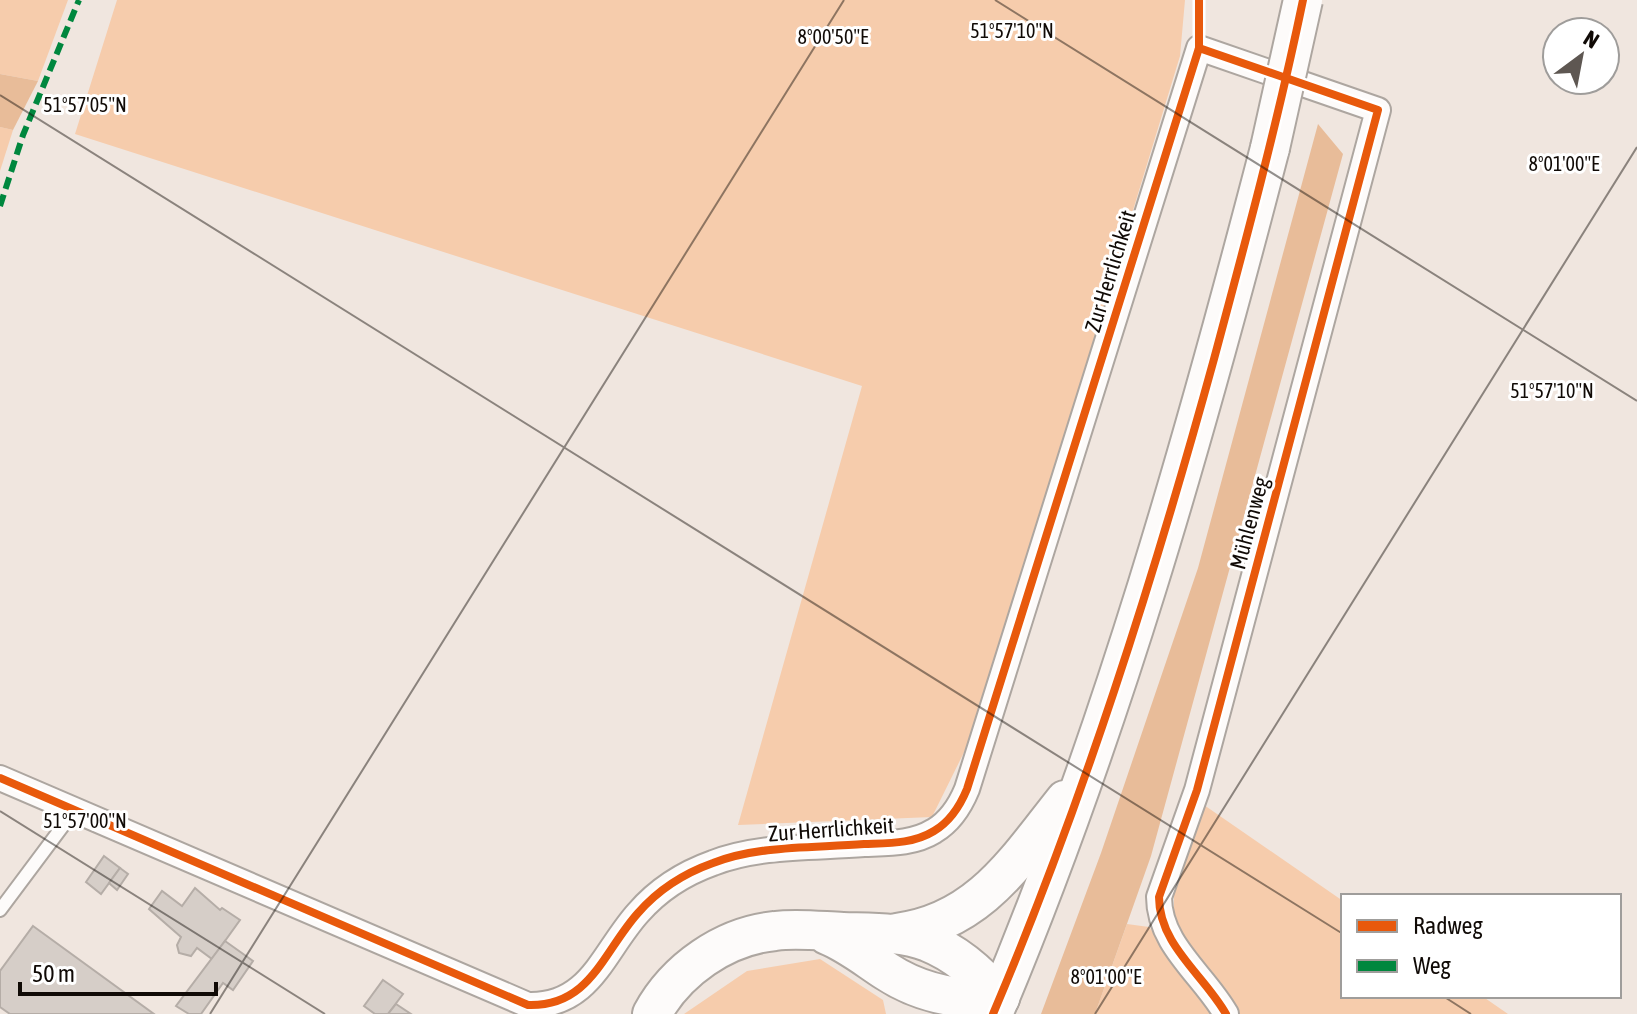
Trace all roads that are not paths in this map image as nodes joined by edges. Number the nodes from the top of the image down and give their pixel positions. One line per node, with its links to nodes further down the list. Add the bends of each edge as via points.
1 (1303, 0): 3 (main road, bridge, via 1270,148 1190,446)
2 (1293, 82): 5 (street, Zur Herrlichkeit, via 1199,48 967,789 955,813 934,832 907,841 759,852 696,869 638,913 578,992 541,1006 515,1002); 11 (street, Mühlenweg, via 1378,110 1197,790 1159,897 1166,933)
3 (1084, 775): 7 (main road, via 978,901 945,920 909,931); 8 (main road)
4 (0, 778): 5 (street, Zur Herrlichkeit)
5 (74, 811): 6 (lane)
6 (0, 910)
7 (886, 951): 8 (main road, via 910,985); 9 (main road, via 852,947 817,931 772,931 729,944 689,968); 10 (main road)
8 (997, 1006)
9 (652, 1014)
10 (910, 1014)
11 (1226, 1014)

